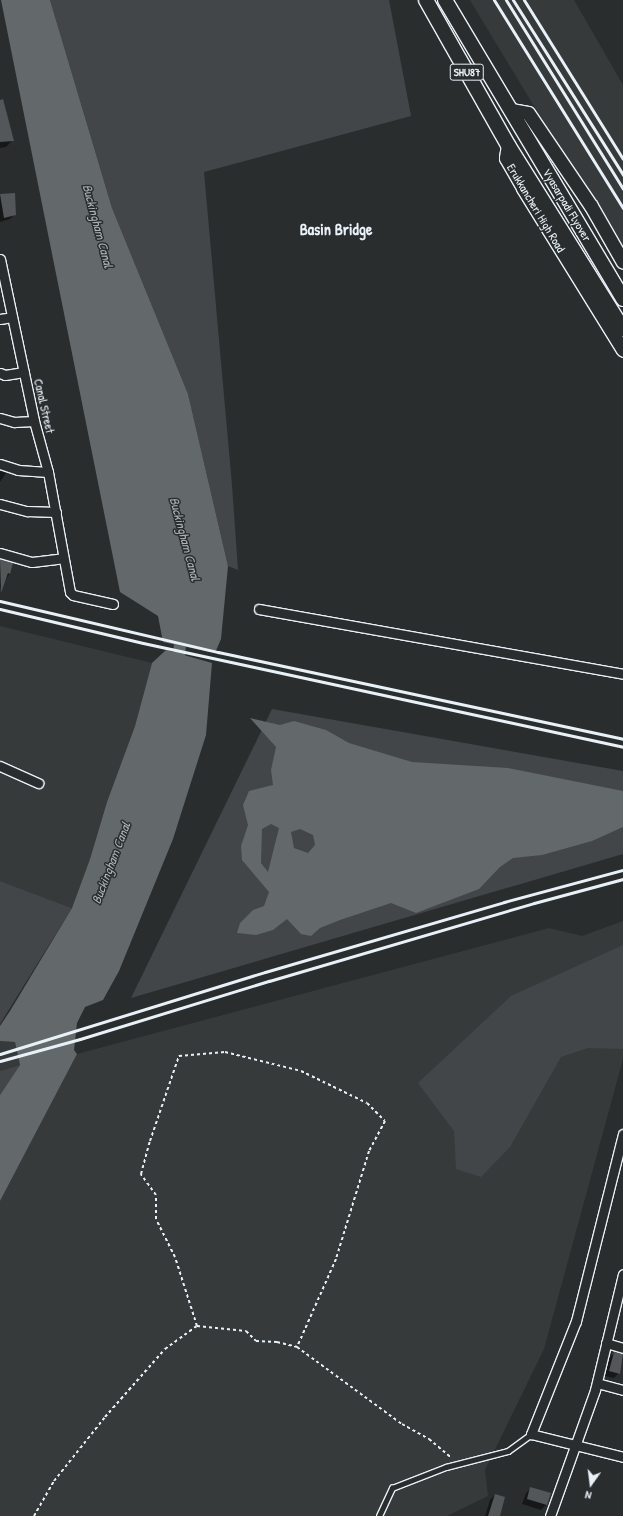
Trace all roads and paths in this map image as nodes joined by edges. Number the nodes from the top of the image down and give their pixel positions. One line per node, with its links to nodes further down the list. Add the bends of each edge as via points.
1 (426, 0): 4 (main road, Erukkancheri High Road / SHU87)
2 (445, 0): 3 (main road, SHU87)
3 (511, 110): 6 (street, via 528,113 591,206); 7 (main road, Vyasarpadi Flyover / SHU87)
4 (508, 145): 10 (main road, Vyasarpadi Flyover / SHU87); 11 (street, Erukkancheri High Road, via 506,158)
5 (0, 259): 8 (street, Canal Street)
6 (623, 262)
7 (623, 299)
8 (12, 317): 9 (street); 12 (street, Canal Street)
9 (0, 319)
10 (623, 329)
11 (623, 350)
12 (24, 372): 13 (street, via 5,375); 15 (street, Canal Street)
13 (0, 373)
14 (0, 418): 15 (street, via 14,422)
15 (34, 421): 17 (street, Canal Street)
16 (0, 464): 17 (street, via 18,470)
17 (48, 472): 19 (street, Canal Street)
18 (0, 504): 19 (street, via 27,511)
19 (56, 512): 21 (street, Canal Street)
20 (0, 553): 21 (street, via 32,562)
21 (63, 558): 22 (street, Canal Street, via 70,592 73,595)
22 (113, 604)
23 (259, 610): 24 (street)
24 (623, 674)
25 (0, 766): 26 (street)
26 (38, 783)
27 (623, 1134): 36 (street, via 576,1321)
28 (623, 1274): 29 (street)
29 (621, 1294): 31 (street)
30 (197, 1326): 32 (path, via 246,1331 256,1341 278,1342); 32 (path, via 175,1257 156,1219 156,1195 141,1174 179,1056 225,1052 301,1071 367,1103 385,1122 369,1150 336,1259); 40 (path, via 165,1349 105,1417 54,1482)
31 (606, 1343): 33 (street); 34 (street)
32 (297, 1347): 39 (path, via 402,1424 429,1439)
33 (623, 1348)
34 (597, 1384): 35 (street); 37 (street)
35 (623, 1390)
36 (531, 1434): 37 (street); 39 (lane, via 508,1451)
37 (576, 1446): 38 (street); 42 (street)
38 (623, 1456)
39 (459, 1464): 41 (lane, via 392,1488)
40 (34, 1516)
41 (378, 1516)
42 (550, 1516)

